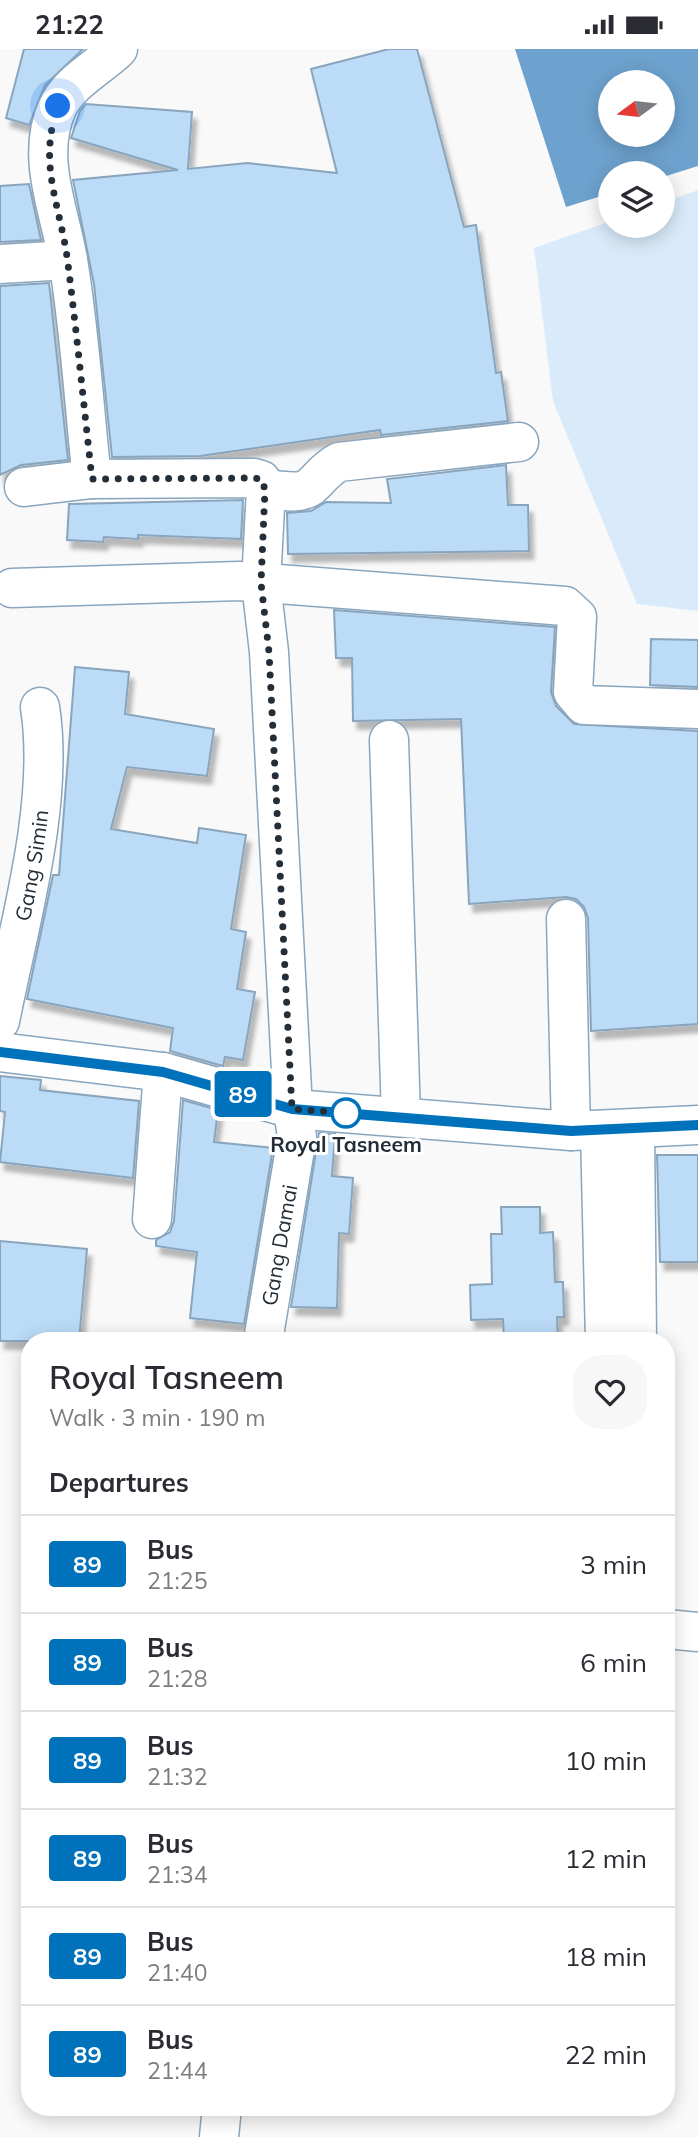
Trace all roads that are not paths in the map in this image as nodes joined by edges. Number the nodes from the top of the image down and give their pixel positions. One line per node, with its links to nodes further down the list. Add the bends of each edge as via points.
1 (118, 49): 2 (street, via 78,81 58,106 51,124 50,177)
2 (68, 260): 3 (street); 5 (street)
3 (0, 264)
4 (519, 442): 7 (street, via 340,462 323,470 312,486 301,491)
5 (92, 479): 6 (street); 7 (street, via 254,478 261,479)
6 (24, 487)
7 (265, 489): 8 (street, Gang Damai)
8 (261, 583): 9 (street); 11 (street, via 565,606 577,617 576,700 584,705); 17 (street, Gang Damai, via 269,652)
9 (12, 588)
10 (40, 707): 14 (street, Gang Simin, via 45,741 36,841)
11 (698, 709)
12 (389, 740): 18 (street)
13 (566, 919): 20 (street)
14 (0, 1021)
15 (0, 1052): 16 (street)
16 (163, 1072): 17 (street); 21 (street)
17 (292, 1109): 18 (street); 22 (street, Gang Damai, via 297,1137)
18 (401, 1117): 20 (street)
19 (698, 1125): 20 (street)
20 (602, 1130): 23 (street); 24 (street)
21 (152, 1219)
22 (264, 1332)
23 (605, 1332)
24 (636, 1332)
25 (675, 1630): 26 (street)
26 (698, 1632)
27 (221, 2116): 28 (street)
28 (219, 2137)

